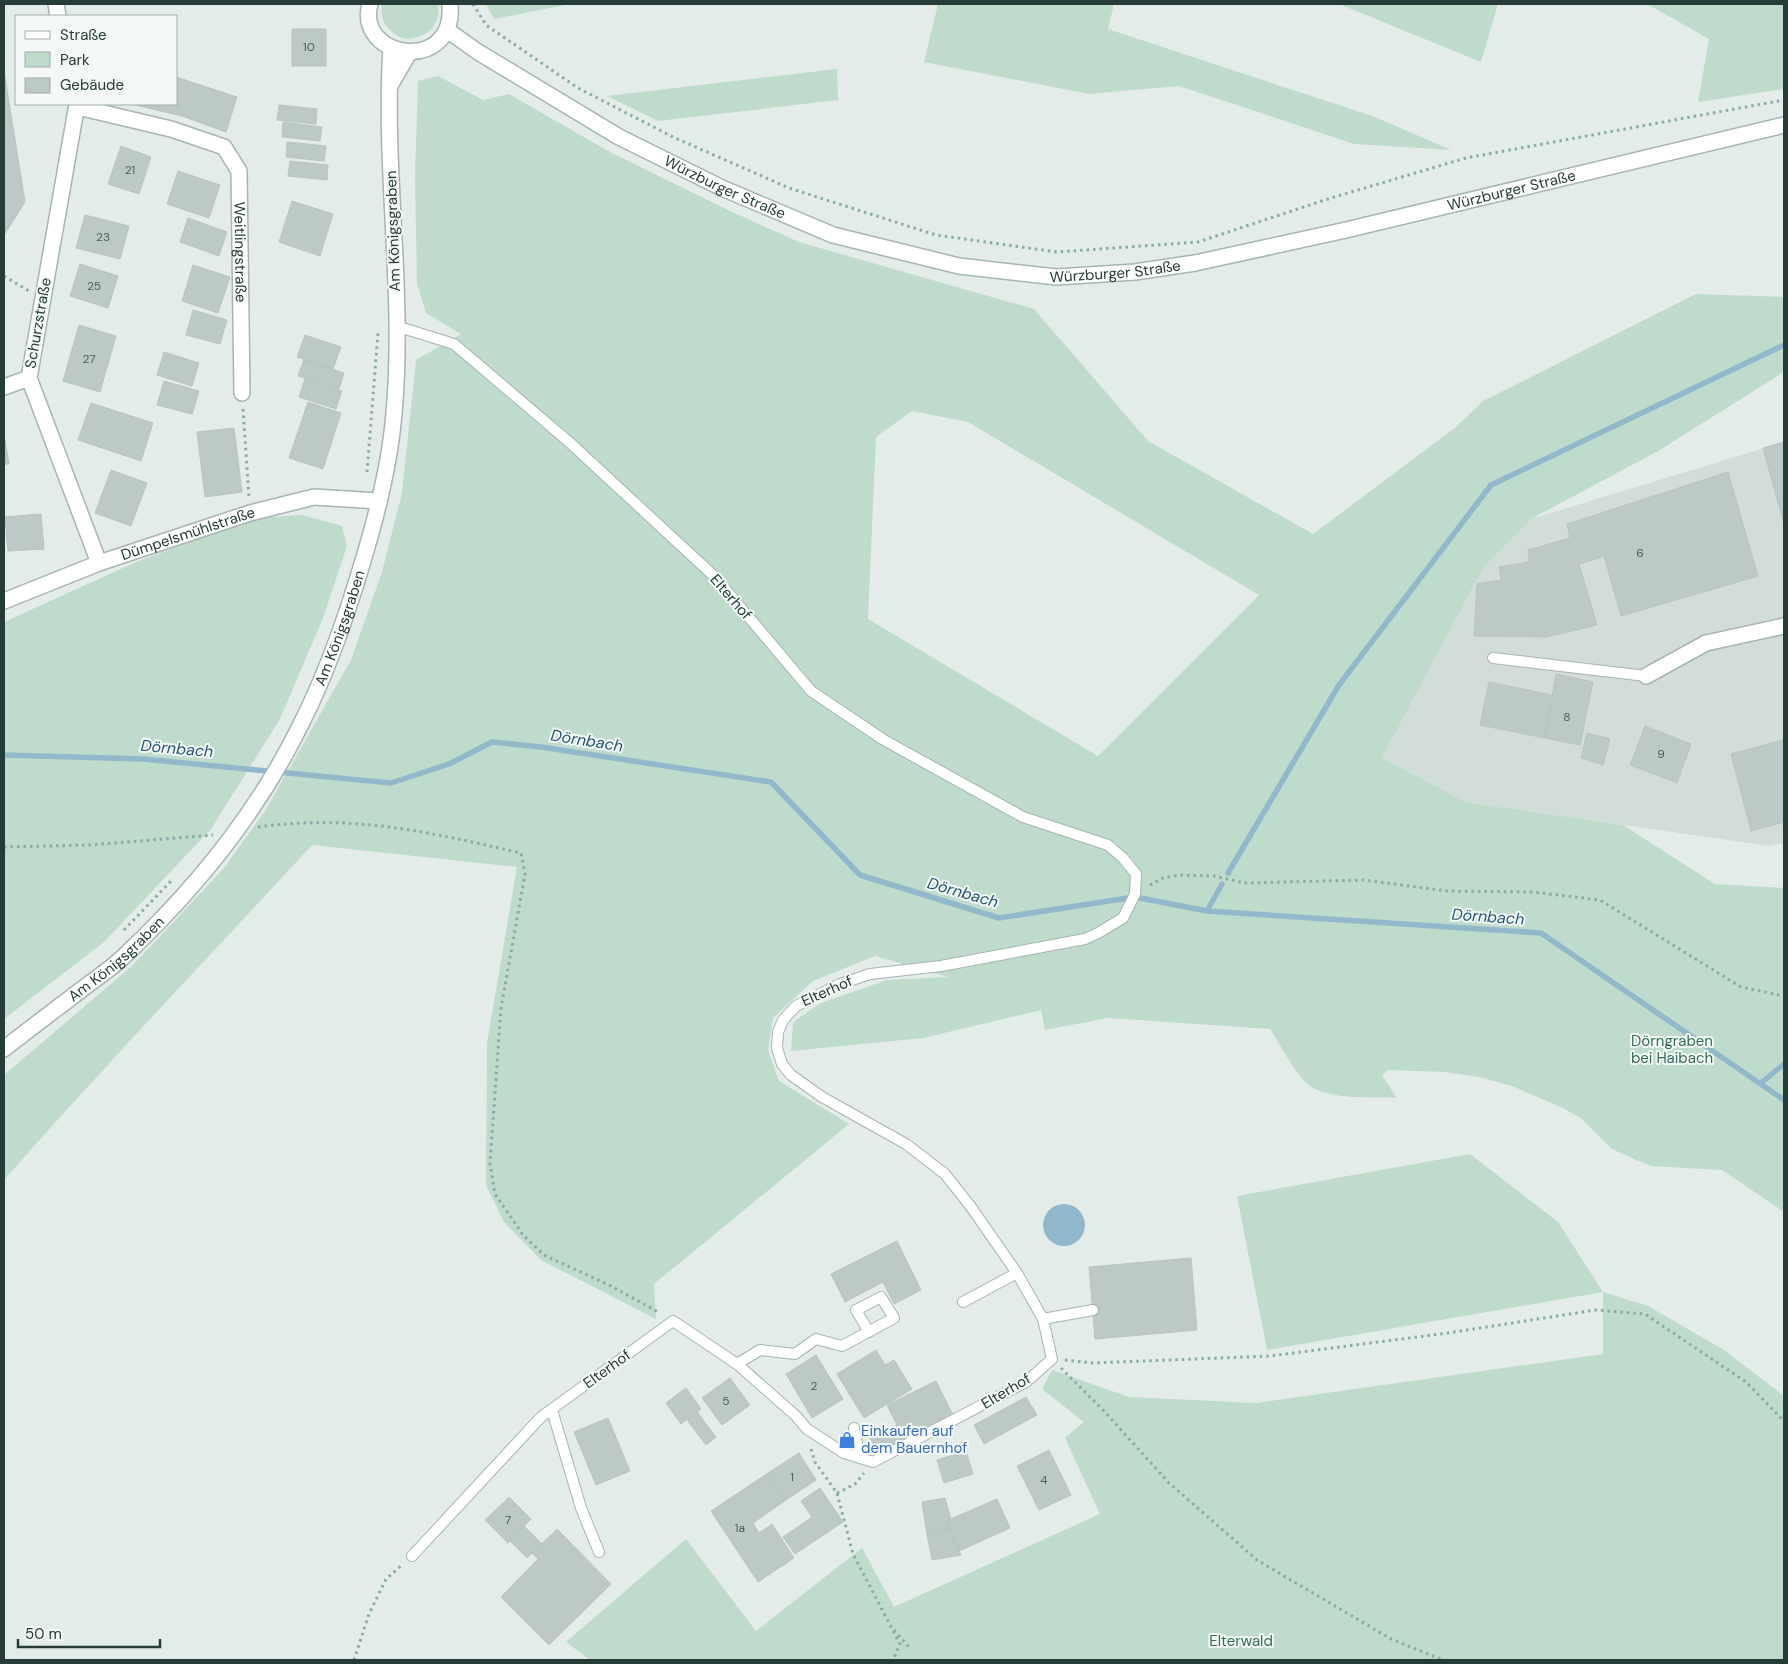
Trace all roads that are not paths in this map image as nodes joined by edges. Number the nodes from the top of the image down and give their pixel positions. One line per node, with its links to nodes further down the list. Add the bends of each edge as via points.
1 (370, 4): 4 (street, via 372,27 383,43)
2 (450, 4): 3 (street, via 451,16)
3 (443, 35): 5 (street, via 420,51); 8 (street, Würzburger Straße, via 478,52 619,137 722,188 833,235 959,266 1056,277 1135,272 1195,263)
4 (391, 48): 5 (street); 6 (street, Am Königsgraben)
5 (409, 53): 6 (street)
6 (388, 87): 9 (street, Am Königsgraben)
7 (78, 105): 10 (street, Schurzstraße); 12 (street, Weitlingstraße, via 171,129 224,147 239,171)
8 (1784, 125)
9 (396, 326): 13 (street, Am Königsgraben, via 394,413); 20 (lane, Elterhof, via 454,344 568,441 715,577 811,691 884,740 1023,817 1108,845 1136,874 1135,894 1123,918 1086,939 941,966 870,974 840,984 796,1006 783,1020 778,1032 777,1048 782,1064 792,1075 822,1098 906,1144 945,1174)
10 (29, 378): 11 (street); 14 (street, Schurzstraße)
11 (4, 387)
12 (242, 393)
13 (372, 500): 14 (street, Dümpelsmühlstraße, via 314,497 250,513); 19 (street, Am Königsgraben, via 351,600 324,673 301,725 255,803 212,862 120,960)
14 (99, 563): 15 (street, Dümpelsmühlstraße)
15 (4, 601)
16 (1784, 626): 18 (street, via 1706,643)
17 (1493, 658): 18 (lane)
18 (1646, 676)
19 (4, 1049)
20 (1017, 1273): 21 (lane); 23 (lane, Elterhof)
21 (963, 1302)
22 (1092, 1310): 23 (lane)
23 (1043, 1320): 28 (lane, Elterhof, via 1052,1358 1026,1382 874,1462)
24 (869, 1332): 25 (lane, via 842,1346 816,1339 795,1354 760,1350)
25 (737, 1364): 26 (lane, Elterhof, via 673,1321); 28 (lane, via 807,1429 844,1454)
26 (552, 1410): 29 (lane, via 581,1508); 30 (lane, Elterhof, via 527,1431)
27 (854, 1428): 28 (lane)
28 (860, 1458)
29 (599, 1552)
30 (412, 1556)

